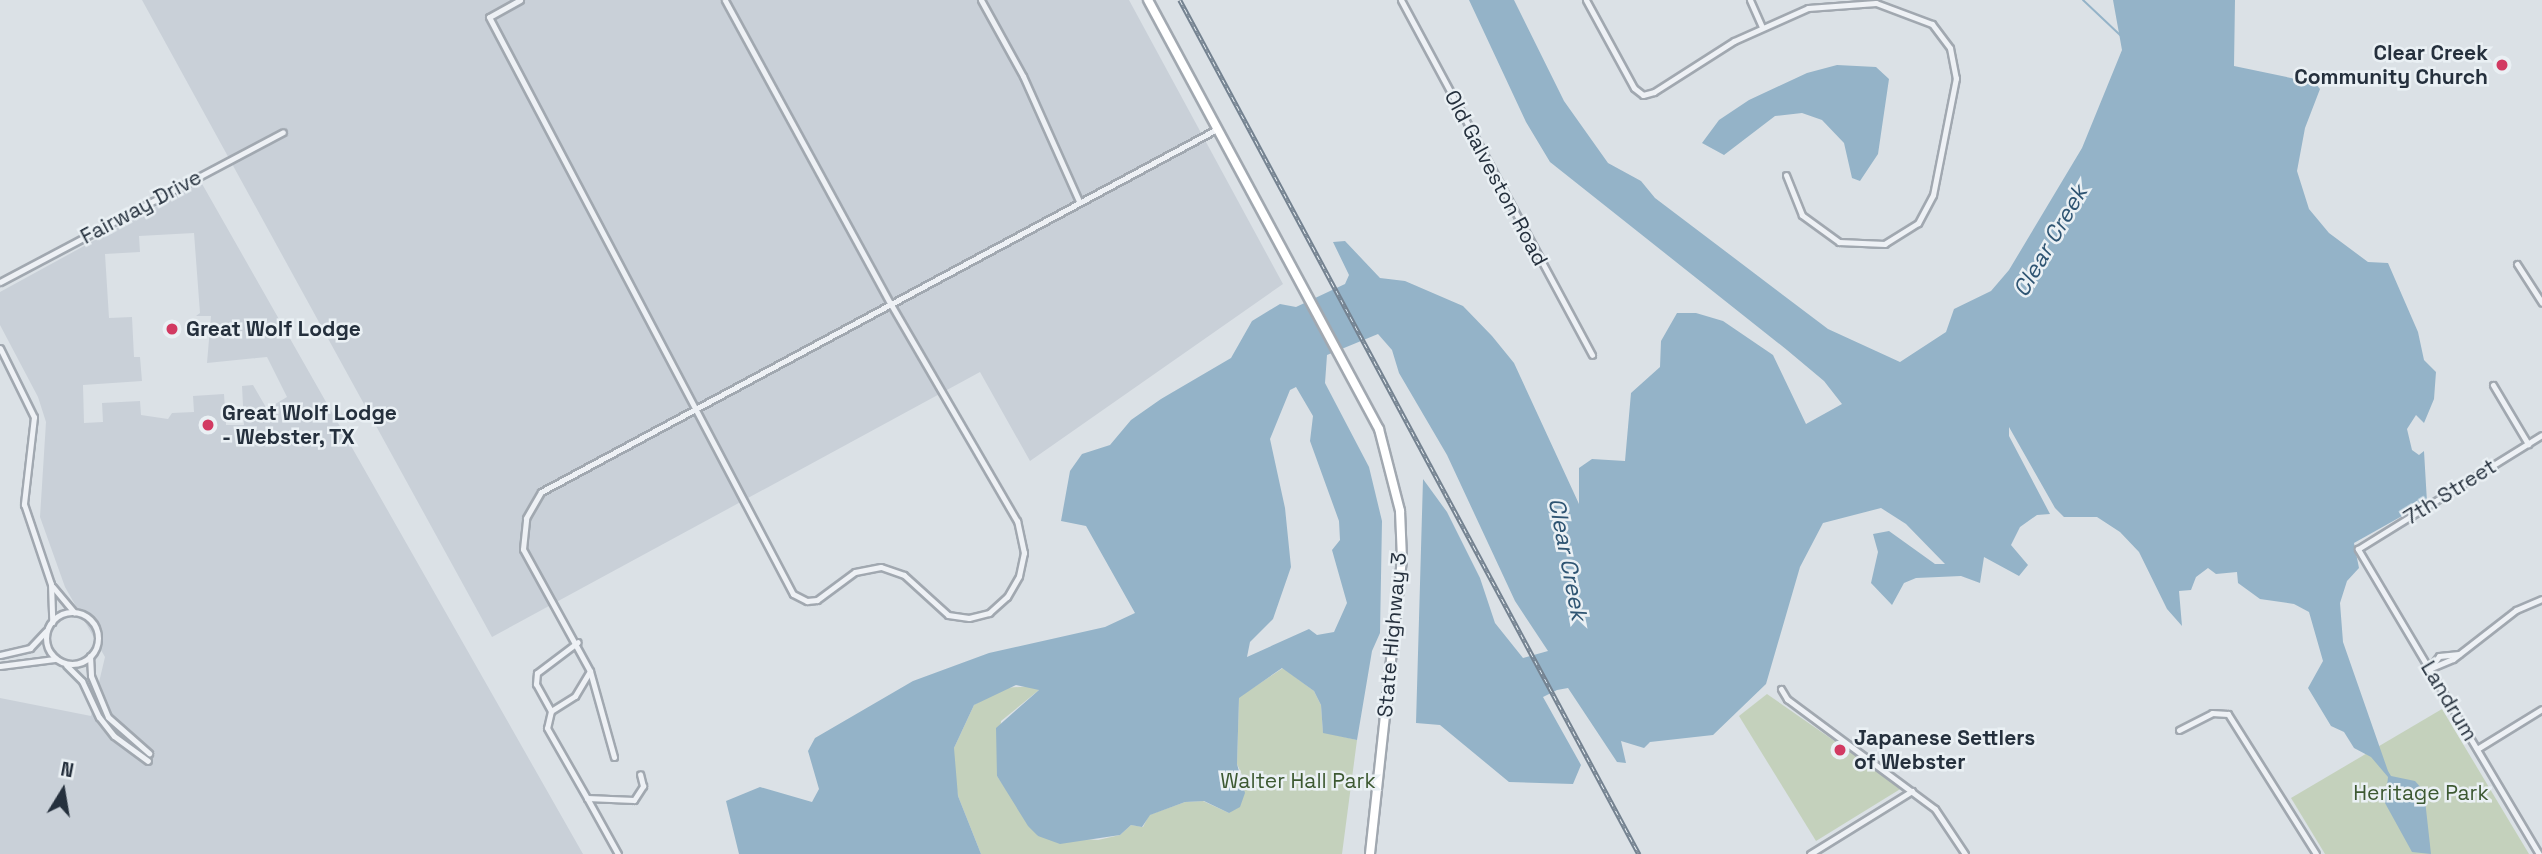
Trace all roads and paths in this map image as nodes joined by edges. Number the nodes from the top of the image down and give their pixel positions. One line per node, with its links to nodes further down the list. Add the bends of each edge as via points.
1 (520, 0): 20 (street, via 489,17)
2 (725, 0): 15 (street)
3 (981, 0): 12 (street, via 1023,76)
4 (1401, 0): 18 (street, Old Galveston Road)
5 (1586, 0): 8 (street, via 1634,88 1643,95)
6 (1750, 0): 8 (street)
7 (1151, 1): 9 (main road)
8 (1762, 27): 11 (street, via 1808,8 1876,3 1932,24 1946,39 1956,65 1933,195 1926,214 1909,233 1868,246 1839,242 1802,215)
9 (1217, 129): 12 (street); 48 (main road, State Highway 3, via 1379,429 1400,511 1402,559)
10 (282, 132): 14 (street, Fairway Drive)
11 (1786, 175)
12 (1079, 201): 15 (street)
13 (2517, 264): 16 (street)
14 (0, 282)
15 (890, 303): 20 (street); 20 (street, via 1020,529 1024,553 1019,576 1007,597 989,613 969,618 948,615 904,575 881,567 856,572 817,600 797,597)
16 (2542, 303)
17 (0, 348): 24 (street, via 34,417 24,504)
18 (1592, 355)
19 (2493, 386): 22 (street)
20 (696, 406): 29 (street, via 541,492 526,518 523,549)
21 (2542, 435): 22 (street, 7th Street)
22 (2528, 444): 23 (street, 7th Street)
23 (2358, 549): 34 (street, Landrum)
24 (51, 584): 26 (street); 27 (street)
25 (2542, 599): 34 (street, via 2516,610 2459,654 2439,656)
26 (76, 613): 27 (street); 31 (street, via 96,630)
27 (52, 622): 28 (street)
28 (48, 628): 30 (street, via 30,648); 32 (street, via 47,645)
29 (578, 642): 35 (street); 38 (street, via 537,673 536,684)
30 (0, 655)
31 (90, 655): 32 (street, via 80,663); 41 (street, via 91,676 108,717)
32 (59, 660): 33 (street, via 36,658); 43 (street, via 82,681 114,736)
33 (0, 666)
34 (2429, 668): 40 (street, Landrum)
35 (590, 671): 38 (street, via 575,696); 42 (street)
36 (1781, 690): 45 (street, via 1787,699)
37 (2542, 709): 40 (street)
38 (551, 711): 46 (street, via 547,728)
39 (2179, 730): 51 (street, via 2212,713 2228,714)
40 (2477, 749): 52 (street, Landrum)
41 (149, 753)
42 (614, 757)
43 (148, 761)
44 (640, 774): 46 (street, via 643,786 634,800)
45 (1913, 791): 49 (street); 50 (street, via 1941,816)
46 (587, 798): 47 (street)
47 (618, 854)
48 (1370, 854)
49 (1810, 854)
50 (1965, 854)
51 (2316, 854)
52 (2539, 854)

